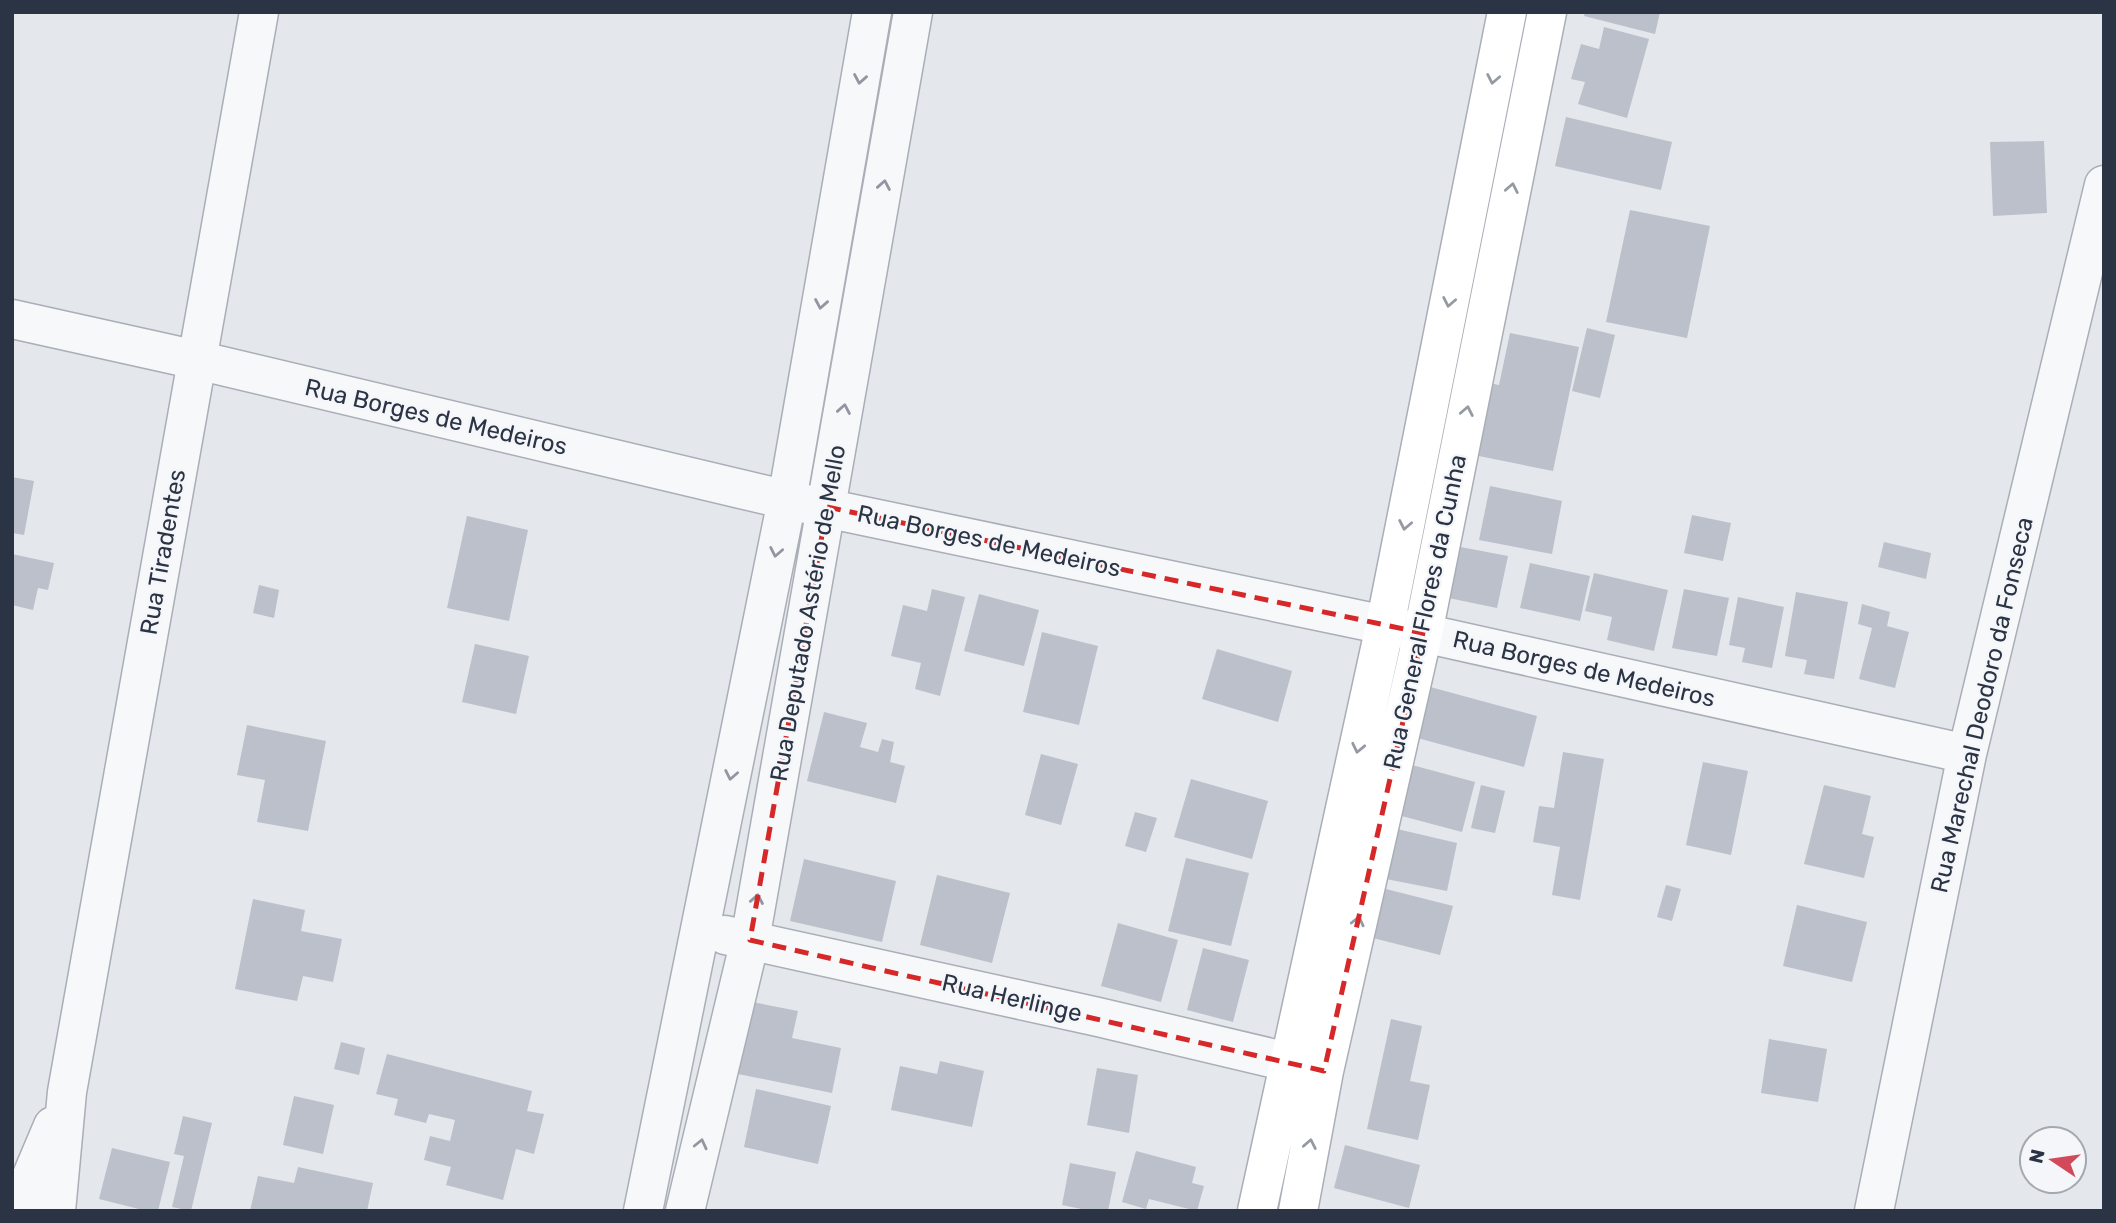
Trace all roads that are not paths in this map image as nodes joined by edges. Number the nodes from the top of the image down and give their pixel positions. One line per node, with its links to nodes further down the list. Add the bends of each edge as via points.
1 (259, 12): 8 (street, Rua Tiradentes)
2 (872, 12): 9 (street, Rua Deputado Astério de Mello, one-way to 9)
3 (913, 12): 10 (street, Rua Deputado Astério de Mello, one-way to 3)
4 (1507, 12): 11 (street, Rua General Flores da Cunha, one-way to 11)
5 (1547, 12): 12 (street, Rua General Flores da Cunha, one-way to 5)
6 (2102, 196): 13 (street, Rua Marechal Deodoro da Fonseca)
7 (12, 319): 8 (street, Rua Borges de Medeiros)
8 (197, 360): 9 (street, Rua Borges de Medeiros); 17 (street, Rua Tiradentes)
9 (787, 500): 10 (street, Rua Borges de Medeiros); 14 (street, Rua Deputado Astério de Mello, one-way to 14)
10 (827, 507): 11 (street, Rua Borges de Medeiros); 15 (street, Rua Deputado Astério de Mello, one-way to 10)
11 (1385, 626): 12 (street, Rua Borges de Medeiros); 16 (street, Rua General Flores da Cunha, one-way to 16)
12 (1423, 633): 13 (street, Rua Borges de Medeiros); 16 (street, Rua General Flores da Cunha, one-way to 12)
13 (1967, 754): 24 (street, Rua Marechal Deodoro da Fonseca)
14 (699, 930): 15 (street, Rua Herlinge); 20 (street, Rua Deputado Astério de Mello)
15 (750, 940): 16 (street, Rua Herlinge); 21 (street, Rua Deputado Astério de Mello, one-way to 15)
16 (1307, 1067): 22 (street, Rua General Flores da Cunha); 23 (street, Rua General Flores da Cunha, one-way to 16)
17 (67, 1092): 18 (street, Rua Tiradentes); 19 (street, Rua Tiradentes)
18 (17, 1211)
19 (56, 1211)
20 (643, 1211)
21 (685, 1211)
22 (1257, 1211)
23 (1298, 1211)
24 (1874, 1211)

